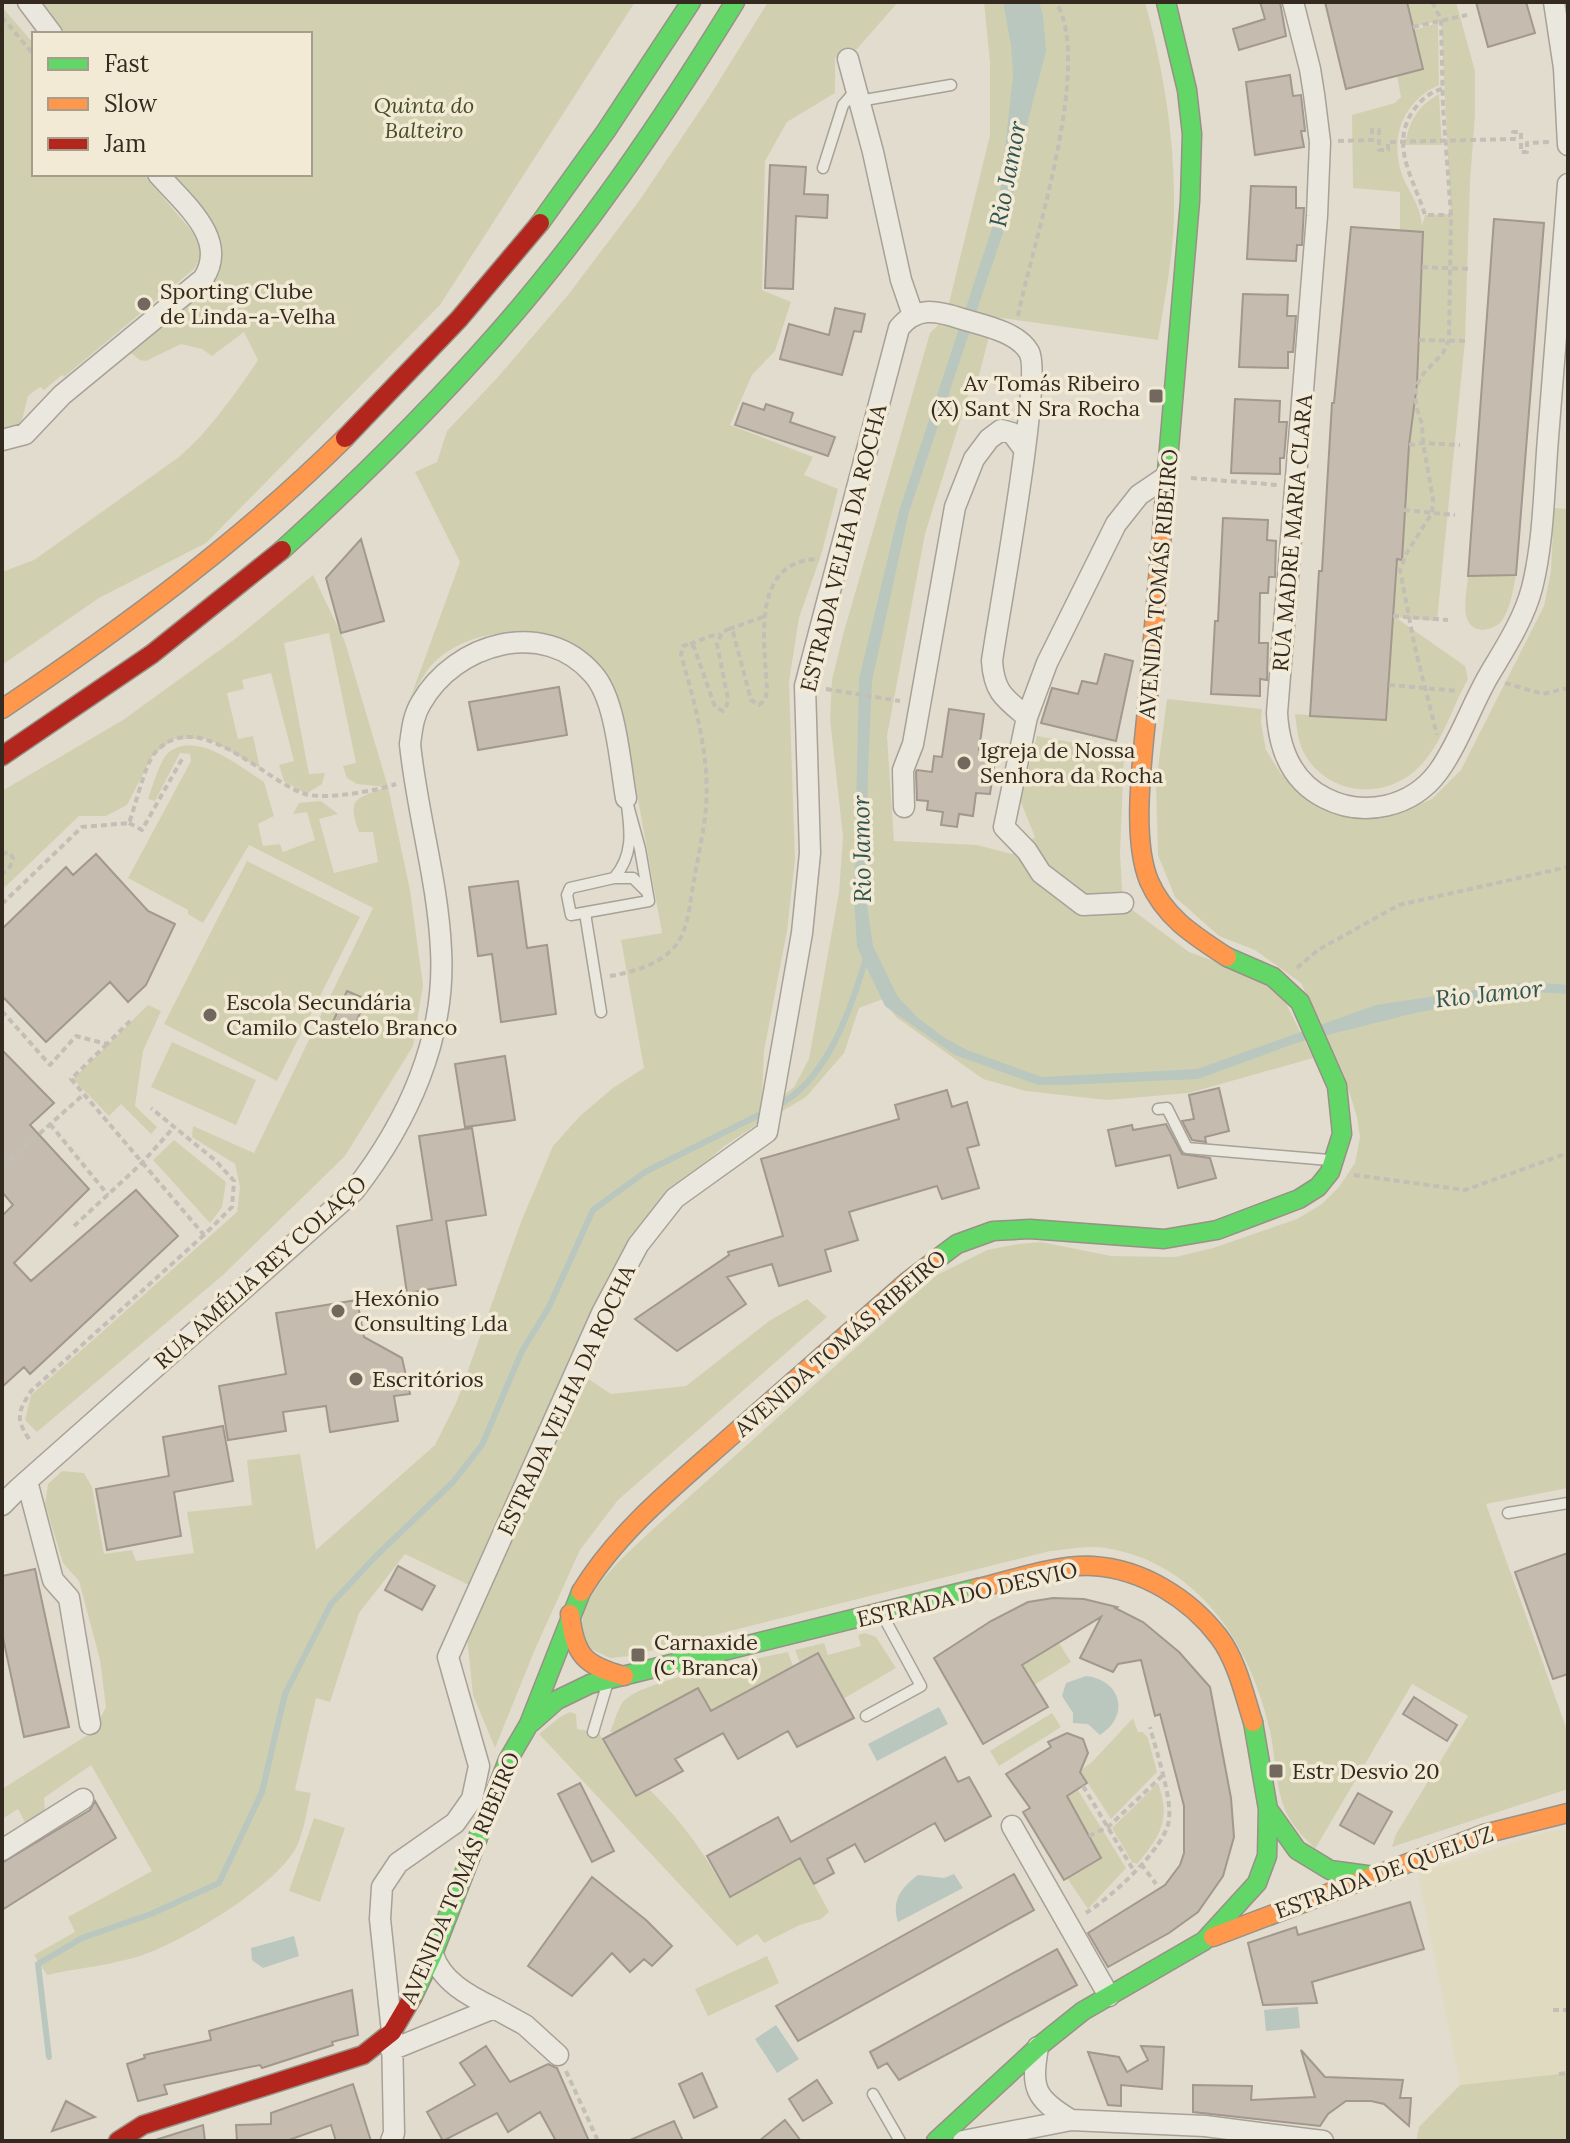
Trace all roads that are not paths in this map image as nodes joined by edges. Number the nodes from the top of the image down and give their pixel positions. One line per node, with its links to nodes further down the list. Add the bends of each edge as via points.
1 (28, 2): 7 (street)
2 (691, 2): 20 (main road, via 593,151 517,252 401,381 304,476 194,572)
3 (735, 2): 22 (main road, via 644,146 568,250 428,409 335,500 203,615)
4 (1166, 2): 19 (main road, AVENIDA TOMÁS RIBEIRO, via 1192,134)
5 (1293, 2): 15 (street, RUA MADRE MARIA CLARA, via 1310,69 1320,142 1278,736 1298,777 1335,803 1387,807 1419,792 1439,771 1519,622 1538,550)
6 (1554, 2): 11 (street)
7 (50, 32)
8 (848, 59): 10 (street)
9 (951, 85): 10 (lane)
10 (858, 96): 13 (lane, via 843,105); 16 (street)
11 (1568, 137): 12 (street)
12 (1568, 145)
13 (823, 168)
14 (160, 176): 17 (street, via 206,231 213,255 210,268 62,395 25,434)
15 (1568, 184)
16 (913, 315): 18 (street, via 945,314 1011,336 1028,349 1033,360); 55 (street, ESTRADA VELHA DA ROCHA, via 899,328 805,686 810,853 802,933 767,1132 675,1198 638,1245 602,1313 448,1657 479,1766 472,1799 455,1823 398,1863 382,1887 380,1919)
17 (2, 440)
18 (1024, 449): 21 (street, via 992,661 999,692); 24 (street, via 1012,433 1001,430 989,439 974,459 955,507 913,744 903,770)
19 (1167, 476): 21 (street, via 1139,495 1116,524 1047,663); 31 (main road, AVENIDA TOMÁS RIBEIRO, via 1143,758 1143,861 1150,883 1186,931 1273,977 1300,1002 1337,1086 1342,1134)
20 (2, 709)
21 (1027, 717): 27 (street, via 1004,827 1041,873 1083,905)
22 (2, 756)
23 (626, 798): 25 (lane, via 631,840); 26 (lane); 32 (street, RUA AMÉLIA REY COLAÇO, via 603,689 576,658 533,642 501,643 480,649 435,684 413,719 410,744 441,946 442,984 428,1057 390,1138 354,1191)
24 (904, 807)
25 (614, 878): 26 (lane, via 633,878); 28 (lane, via 570,888 571,915)
26 (647, 893): 28 (lane, via 649,901)
27 (1123, 903)
28 (585, 913): 29 (lane)
29 (601, 1012)
30 (1158, 1109): 31 (lane, via 1167,1108 1187,1148)
31 (1332, 1166): 37 (main road, AVENIDA TOMÁS RIBEIRO, via 1318,1187 1299,1199 1217,1230 1164,1239 1030,1229 993,1231 957,1244 908,1281 635,1525 596,1567)
32 (27, 1481): 34 (street, RUA AMÉLIA REY COLAÇO); 40 (street, via 53,1580 69,1598)
33 (1568, 1503): 35 (lane)
34 (2, 1505)
35 (1508, 1513)
36 (881, 1612): 38 (main road, ESTRADA DO DESVIO); 39 (lane, via 921,1686); 44 (main road, ESTRADA DO DESVIO, via 1044,1572 1092,1566 1139,1575 1182,1599 1219,1637 1238,1673 1254,1726)
37 (570, 1614): 38 (main road, via 573,1645 594,1669); 41 (main road, AVENIDA TOMÁS RIBEIRO)
38 (618, 1678): 41 (main road, ESTRADA DO DESVIO, via 557,1700); 42 (lane)
39 (866, 1716)
40 (90, 1724)
41 (529, 1724): 52 (main road, AVENIDA TOMÁS RIBEIRO, via 508,1760)
42 (593, 1732)
43 (83, 1799): 47 (street)
44 (1268, 1809): 48 (main road); 49 (main road, ESTRADA DO DESVIO, via 1297,1850 1330,1870)
45 (1568, 1813): 49 (main road, ESTRADA DE QUELUZ, via 1484,1834)
46 (1012, 1826): 53 (street)
47 (2, 1850)
48 (1263, 1866): 50 (main road); 51 (main road, via 1257,1883)
49 (1374, 1876): 50 (main road, ESTRADA DE QUELUZ, via 1337,1892)
50 (1279, 1898): 51 (main road, ESTRADA DE QUELUZ)
51 (1204, 1941): 53 (main road)
52 (433, 1954): 54 (street, via 437,1969 468,1996); 55 (main road, AVENIDA TOMÁS RIBEIRO)
53 (1109, 1996): 56 (main road)
54 (494, 2008): 55 (street); 57 (street, via 525,2025)
55 (392, 2041): 61 (main road, AVENIDA TOMÁS RIBEIRO, via 143,2125); 62 (street, ESTRADA VELHA DA ROCHA)
56 (1038, 2047): 59 (street, via 1033,2076 1040,2096); 64 (main road)
57 (558, 2055)
58 (873, 2094): 63 (lane)
59 (1071, 2120): 60 (street); 65 (street)
60 (1201, 2134): 66 (street)
61 (118, 2141)
62 (391, 2141)
63 (900, 2141)
64 (936, 2141)
65 (963, 2141)
66 (1323, 2141)

